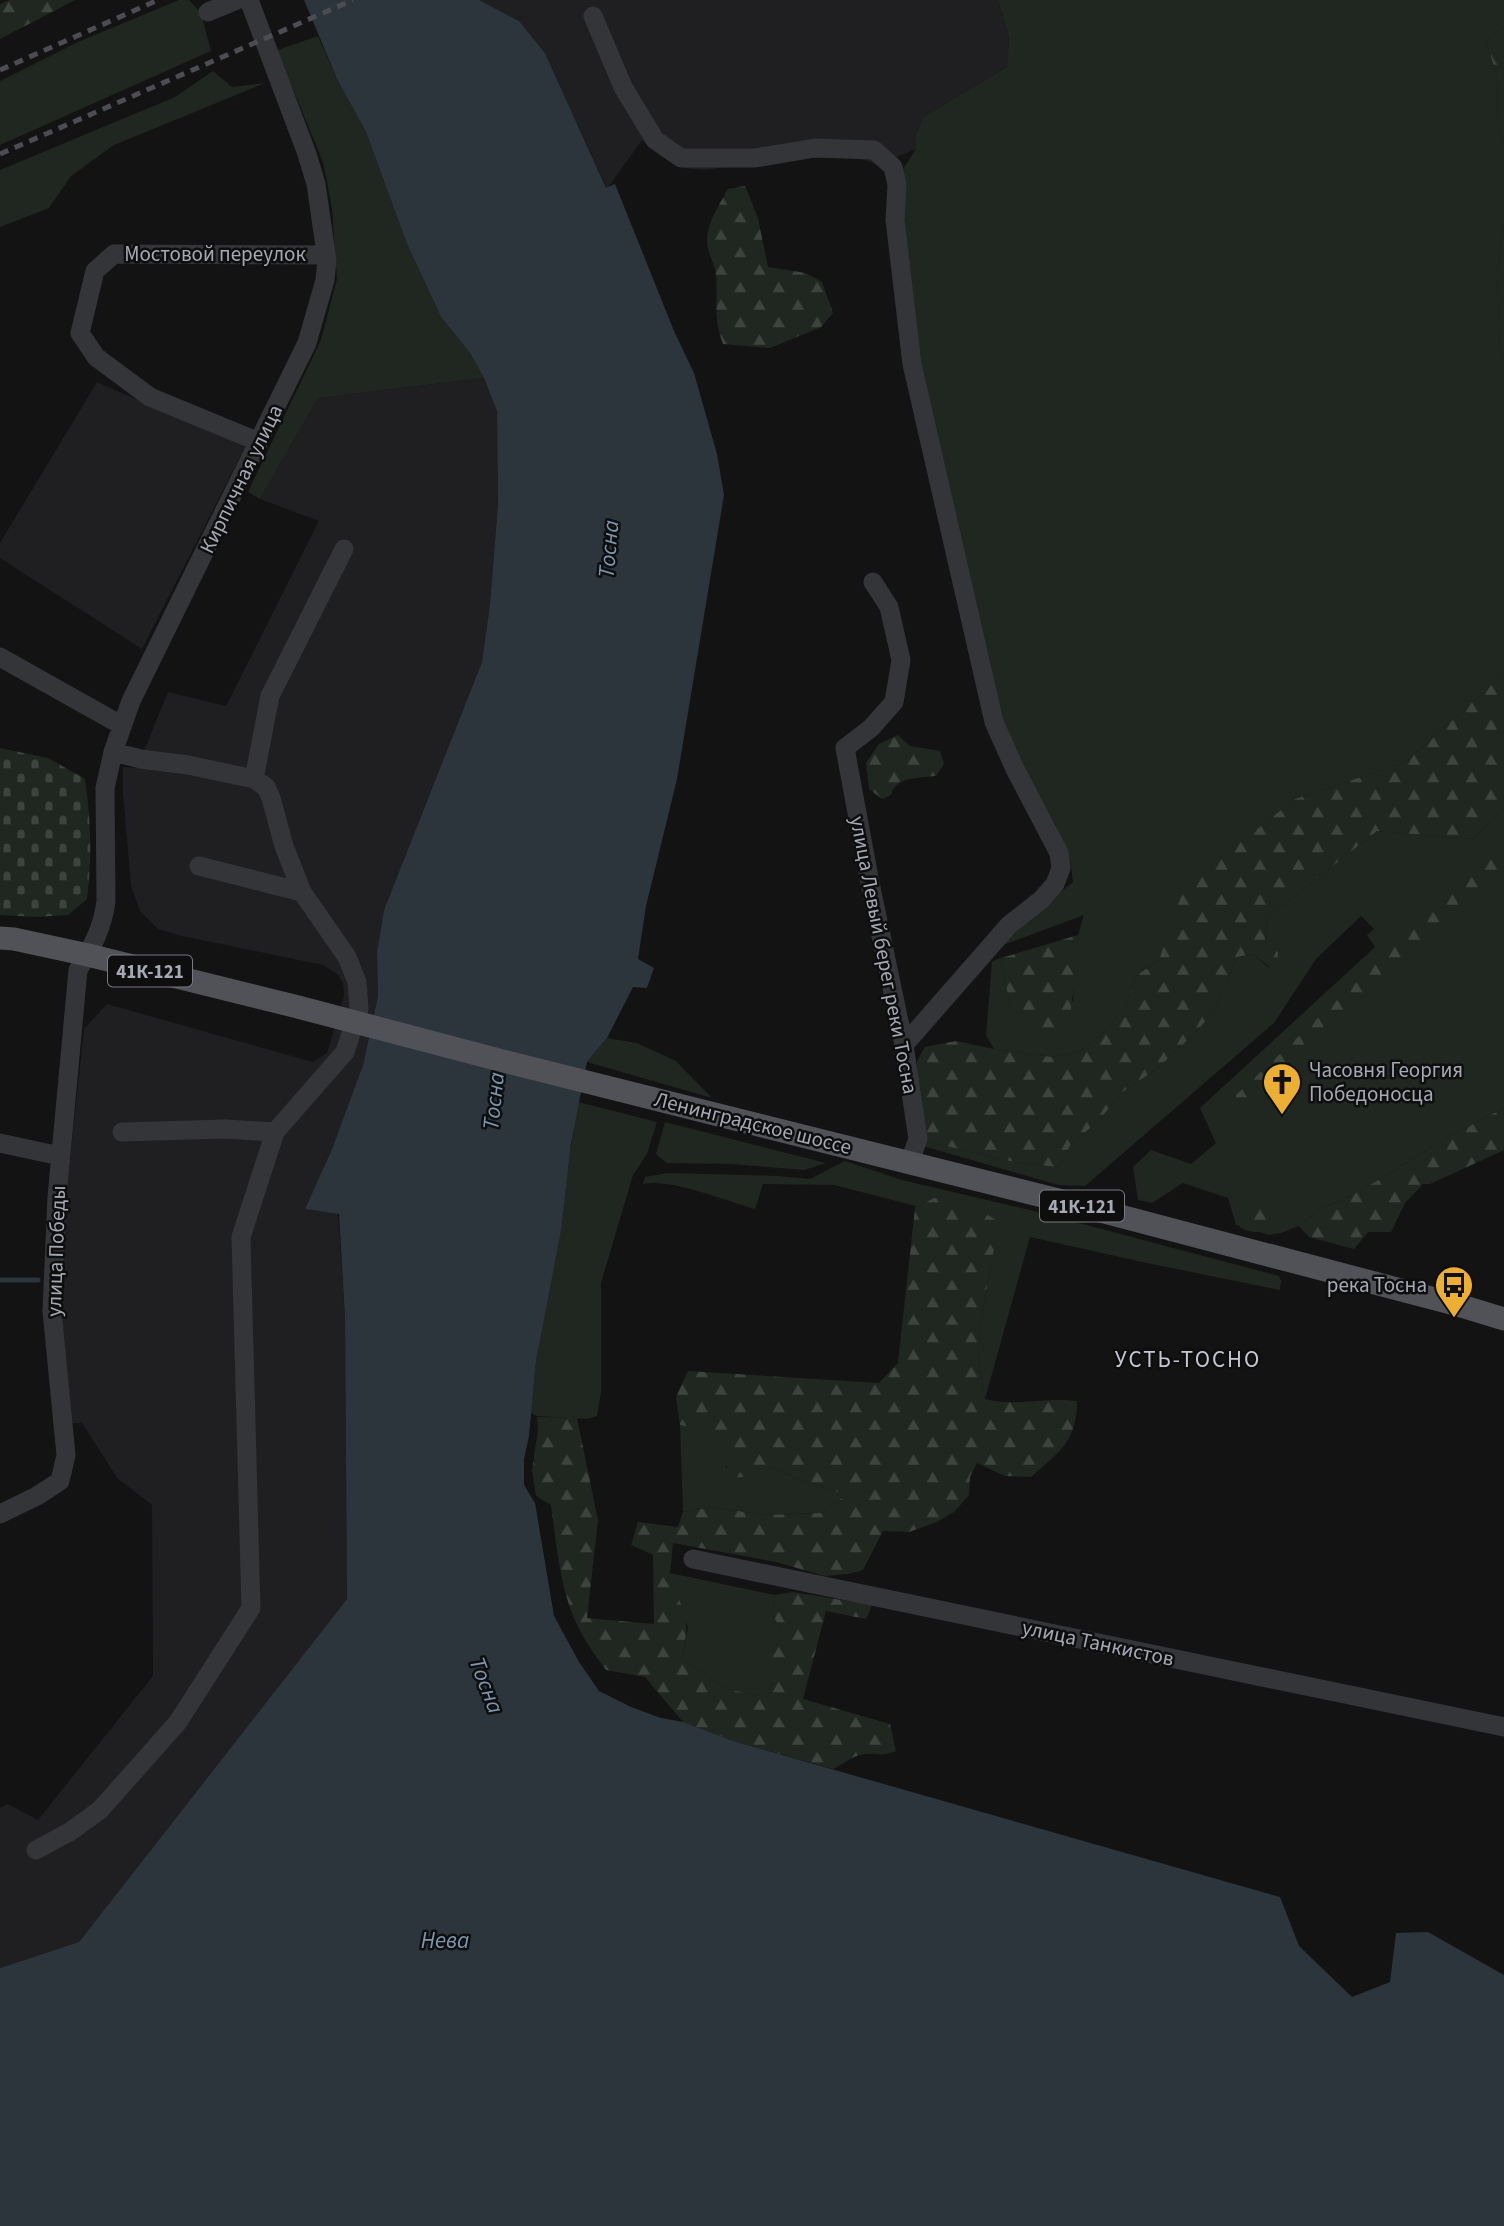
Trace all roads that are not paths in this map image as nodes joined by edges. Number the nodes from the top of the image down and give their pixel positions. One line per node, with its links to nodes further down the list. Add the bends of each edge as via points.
1 (237, 0): 3 (street)
2 (249, 0): 5 (street, Кирпичная улица, via 310,164)
3 (208, 12)
4 (593, 16): 17 (street, via 623,87 655,140 681,158 755,158 815,148 874,150 893,167 912,364 978,659 994,722 1059,853 1061,868 1041,900 1009,925)
5 (326, 255): 6 (street, Кирпичная улица, via 325,281 307,342); 6 (street, Мостовой переулок, via 114,254 94,271 80,333 96,357 150,397)
6 (259, 442): 10 (street, Кирпичная улица)
7 (344, 550): 12 (street, via 270,696)
8 (873, 582): 17 (street, улица Левый берег реки Тосна, via 889,607 901,660 894,702 845,748)
9 (0, 657): 10 (street)
10 (121, 725): 11 (street, Кирпичная улица)
11 (113, 752): 12 (street); 16 (street, Кирпичная улица, via 105,788 106,901 102,925)
12 (254, 779): 14 (street, via 266,787 271,798)
13 (199, 866): 14 (street)
14 (302, 892): 19 (street, via 347,957 357,982 359,1009 345,1052)
15 (0, 938): 16 (main road, Ленинградское шоссе / 41К-121)
16 (88, 955): 21 (street, улица Победы, via 78,970); 22 (main road, Ленинградское шоссе / 41К-121)
17 (904, 1045): 22 (street, улица Левый берег реки Тосна, via 918,1139)
18 (122, 1132): 19 (street)
19 (275, 1132): 27 (street, via 241,1237 251,1608 178,1722 100,1810)
20 (0, 1143): 21 (street)
21 (60, 1156): 24 (street, улица Победы, via 52,1311 66,1455 60,1481)
22 (910, 1161): 23 (main road, Ленинградское шоссе / 41К-121)
23 (1504, 1319)
24 (0, 1514)
25 (693, 1559): 26 (street, улица Танкистов)
26 (1504, 1727)
27 (36, 1850)

